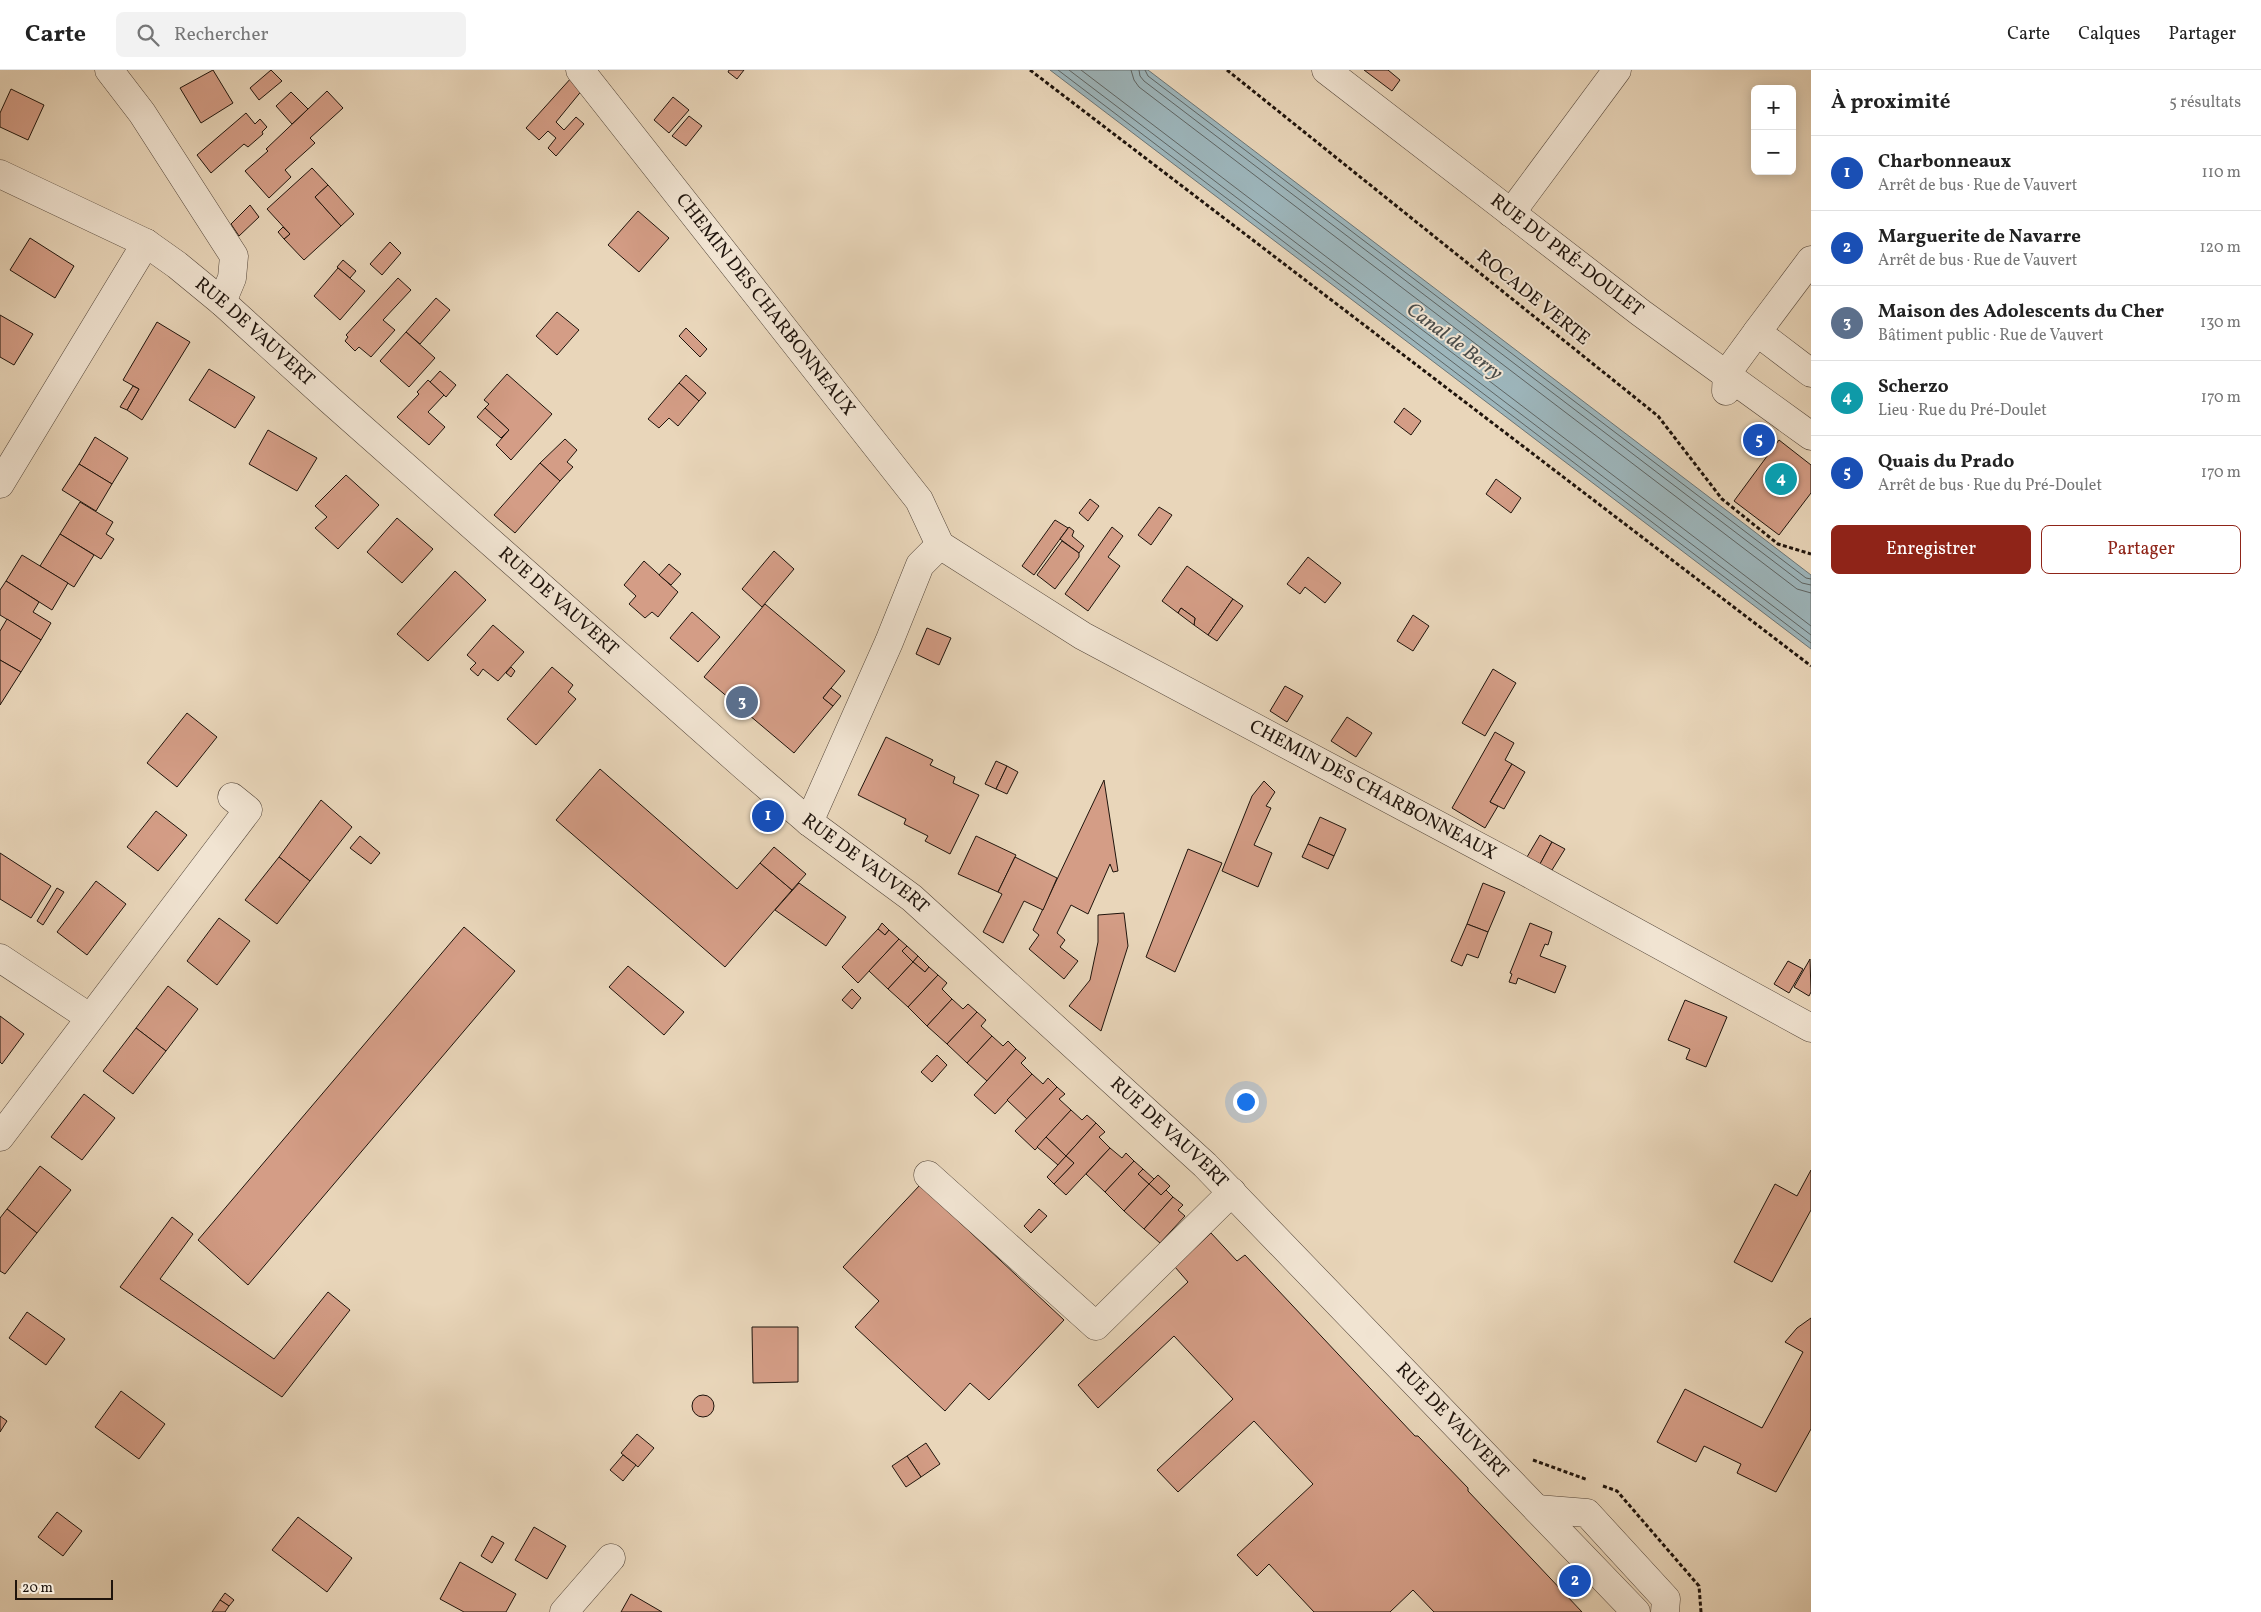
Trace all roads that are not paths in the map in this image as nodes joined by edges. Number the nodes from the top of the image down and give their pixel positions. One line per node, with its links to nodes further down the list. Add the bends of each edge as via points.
1 (109, 70): 9 (street, via 142,113 234,256 232,278)
2 (580, 70): 15 (street, CHEMIN DES CHARBONNEAUX, via 919,500)
3 (1326, 70): 6 (street, RUE DU PRÉ-DOULET)
4 (1617, 70): 6 (street)
5 (0, 174): 7 (street, RUE DE VAUVERT)
6 (1511, 213): 11 (street, RUE DU PRÉ-DOULET, via 1641,313)
7 (146, 243): 9 (street, RUE DE VAUVERT); 14 (street)
8 (1811, 260): 10 (street)
9 (222, 302): 17 (street, RUE DE VAUVERT)
10 (1757, 332): 11 (street); 12 (street)
11 (1726, 373): 13 (street, RUE DU PRÉ-DOULET)
12 (1811, 373)
13 (1801, 429)
14 (0, 484)
15 (940, 545): 17 (street, via 920,565); 20 (street, CHEMIN DES CHARBONNEAUX, via 1083,636)
16 (232, 797): 19 (street, via 248,810)
17 (809, 822): 23 (street, RUE DE VAUVERT, via 912,898)
18 (0, 958): 19 (street)
19 (89, 1017): 21 (street)
20 (1811, 1028)
21 (0, 1137)
22 (928, 1175): 23 (street, via 1096,1326)
23 (1232, 1192): 24 (street, RUE DE VAUVERT)
24 (1537, 1509): 27 (street, RUE DE VAUVERT); 28 (street, via 1587,1513 1666,1599)
25 (611, 1558): 26 (street)
26 (564, 1612)
27 (1636, 1612)
28 (1665, 1612)

